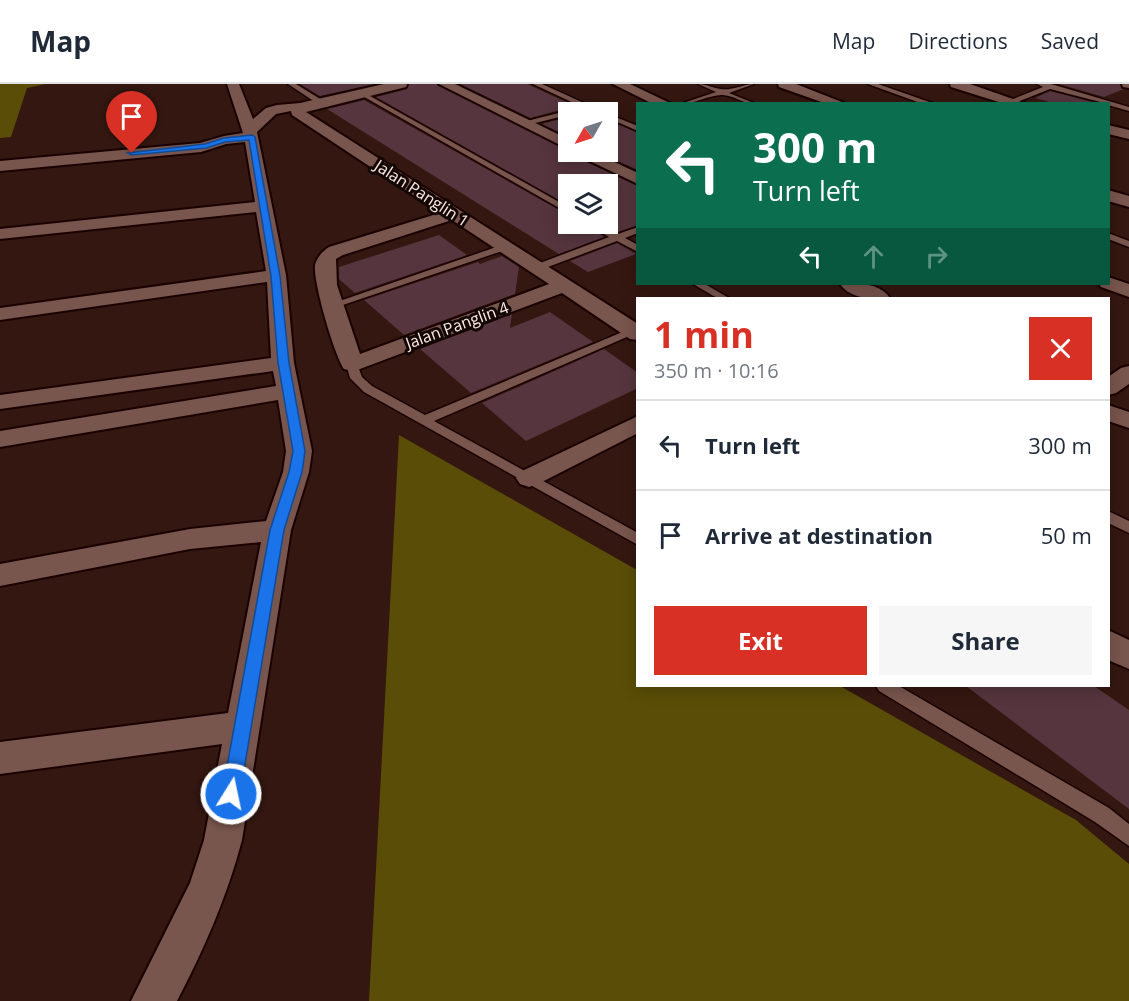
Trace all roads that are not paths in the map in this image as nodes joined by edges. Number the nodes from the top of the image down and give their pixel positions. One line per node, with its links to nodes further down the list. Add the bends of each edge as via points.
1 (233, 84): 33 (street)
2 (291, 84): 17 (lane)
3 (445, 84): 30 (street)
4 (536, 84): 18 (lane)
5 (619, 84): 19 (street)
6 (701, 84): 14 (lane)
7 (752, 84): 14 (lane)
8 (784, 84): 22 (street)
9 (871, 84): 23 (lane)
10 (956, 84): 16 (street)
11 (1040, 84): 13 (lane)
12 (394, 85): 15 (street)
13 (1053, 85): 16 (lane); 24 (lane)
14 (722, 92): 20 (lane); 21 (lane)
15 (361, 93): 17 (street); 41 (lane)
16 (1012, 101)
17 (321, 102): 26 (street)
18 (577, 102)
19 (661, 102)
20 (689, 102)
21 (748, 102)
22 (835, 102)
23 (926, 102)
24 (1107, 102)
25 (1110, 103): 27 (lane)
26 (301, 107): 33 (street, via 268,112); 43 (street, Jalan Panglin 1, via 297,112)
27 (1129, 109)
28 (558, 115): 30 (lane)
29 (618, 120): 31 (lane)
30 (526, 124): 35 (street)
31 (636, 128)
32 (1110, 130): 34 (street)
33 (251, 134): 37 (street, via 201,147); 42 (street)
34 (1129, 135)
35 (558, 140)
36 (603, 162): 38 (street)
37 (0, 166)
38 (636, 178)
39 (1110, 196): 40 (street)
40 (1129, 202)
41 (558, 204)
42 (263, 206): 45 (street); 53 (street)
43 (454, 214): 50 (street, Jalan Panglin 1); 61 (street, via 328,256 324,266)
44 (636, 231): 48 (lane)
45 (0, 234)
46 (610, 234): 48 (lane)
47 (1110, 237): 49 (lane)
48 (617, 238): 51 (lane); 52 (lane)
49 (1129, 243)
50 (505, 247): 52 (street, Jalan Panglin 1); 61 (lane)
51 (636, 248)
52 (536, 268): 57 (street, Jalan Panglin 1)
53 (276, 276): 62 (street); 64 (street)
54 (1110, 284): 58 (street)
55 (700, 285): 59 (lane)
56 (852, 285): 60 (street)
57 (563, 286): 63 (street, Jalan Panglin 1); 65 (street, Jalan Panglin 4)
58 (1129, 291)
59 (722, 297)
60 (878, 297)
61 (333, 305): 65 (street)
62 (0, 314)
63 (635, 333): 71 (lane)
64 (283, 363): 68 (street); 69 (street)
65 (352, 364): 71 (lane, via 356,378 368,388)
66 (1129, 373): 67 (street)
67 (1110, 387)
68 (287, 391): 74 (street); 78 (street, via 299,451)
69 (0, 402)
70 (1110, 412): 72 (street)
71 (424, 420): 75 (lane)
72 (1129, 422)
73 (636, 424): 75 (street)
74 (0, 439)
75 (529, 478): 79 (lane)
76 (1110, 517): 77 (lane)
77 (1129, 528)
78 (277, 530): 80 (street, via 190,539); 84 (street)
79 (636, 539)
80 (0, 575)
81 (1110, 644): 82 (street)
82 (1129, 656)
83 (887, 687): 86 (lane, via 1102,815)
84 (243, 726): 85 (street); 87 (street, via 213,878 193,926)
85 (0, 759)
86 (1129, 836)
87 (153, 1001)

